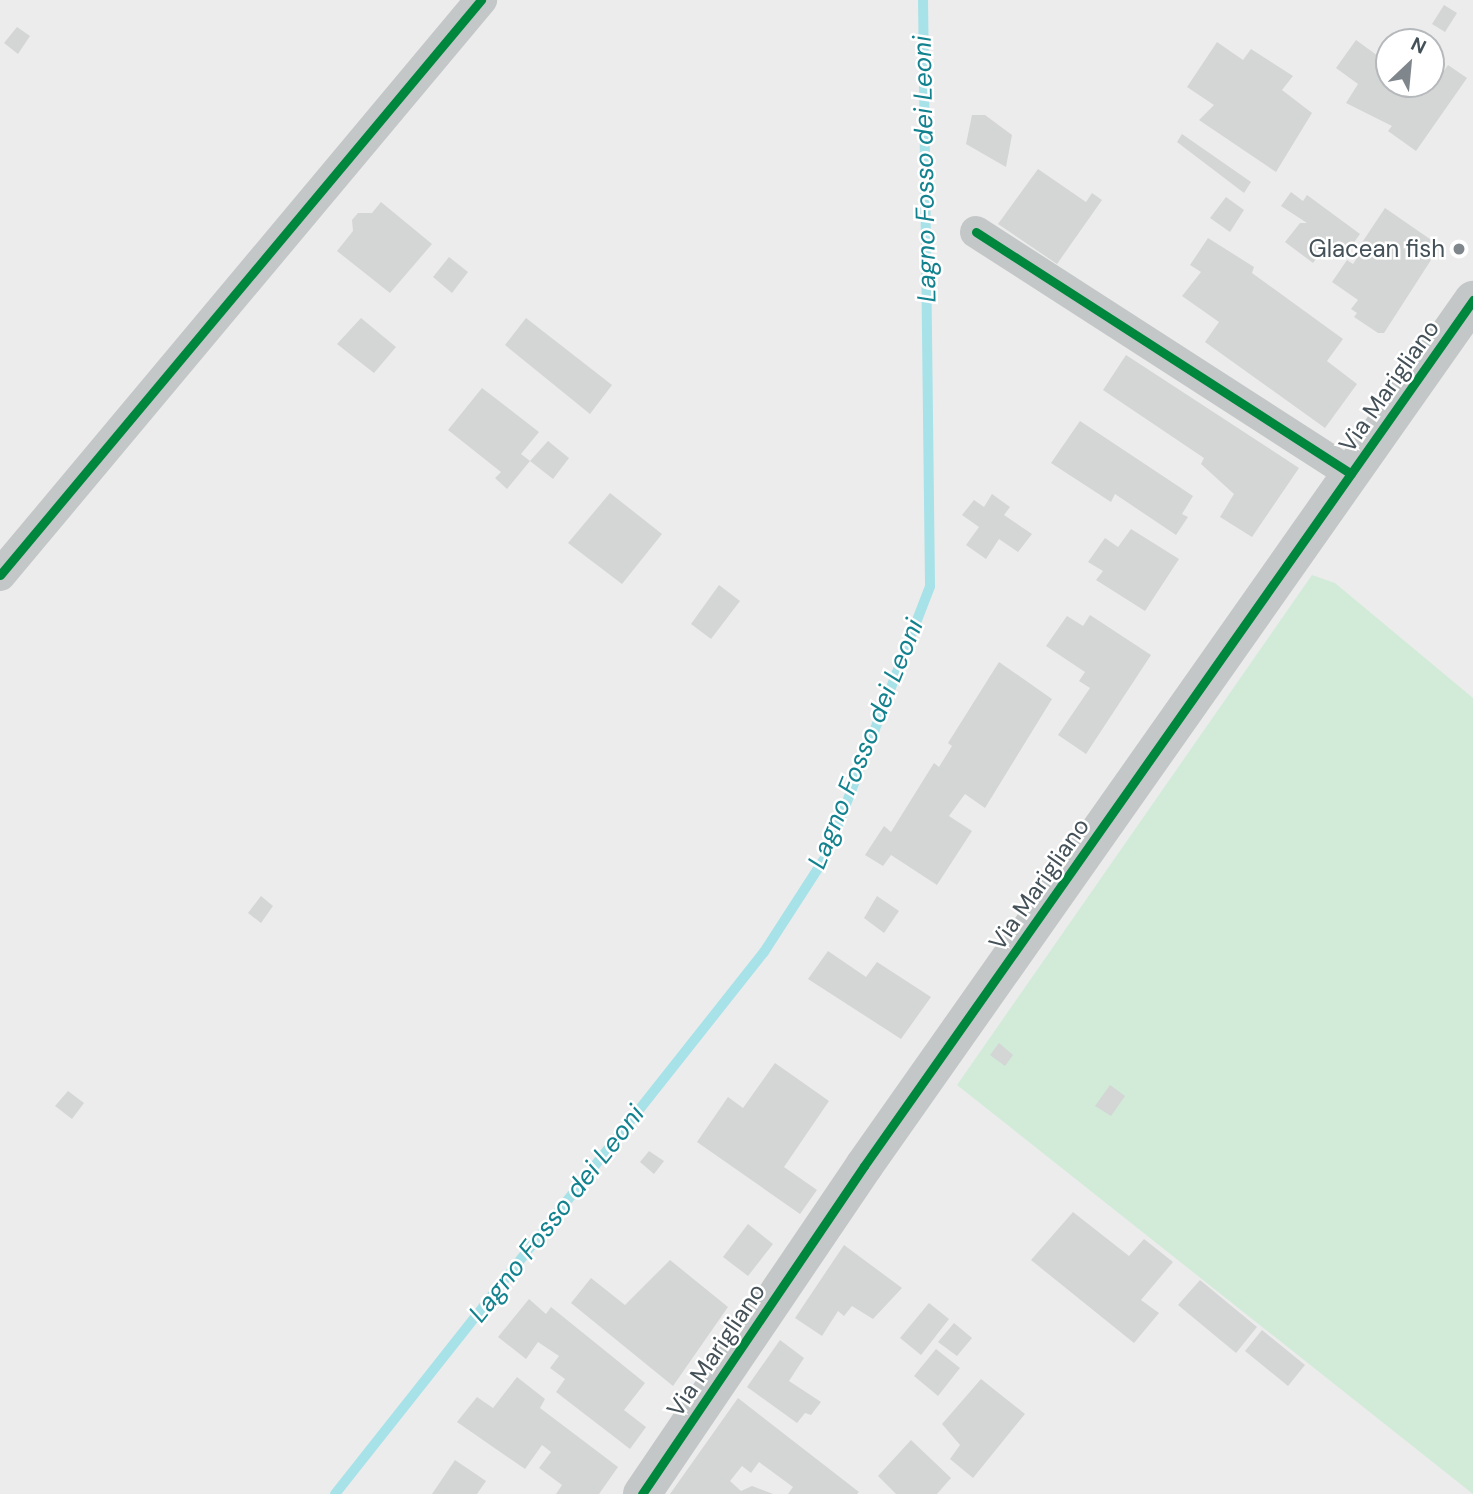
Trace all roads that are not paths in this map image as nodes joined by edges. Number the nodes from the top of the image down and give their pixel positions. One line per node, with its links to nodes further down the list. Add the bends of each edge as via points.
1 (481, 0): 5 (street)
2 (976, 232): 4 (street)
3 (1473, 300): 4 (street, Via Marigliano)
4 (1351, 474): 6 (street, Via Marigliano, via 864,1166)
5 (0, 575)
6 (642, 1494)

